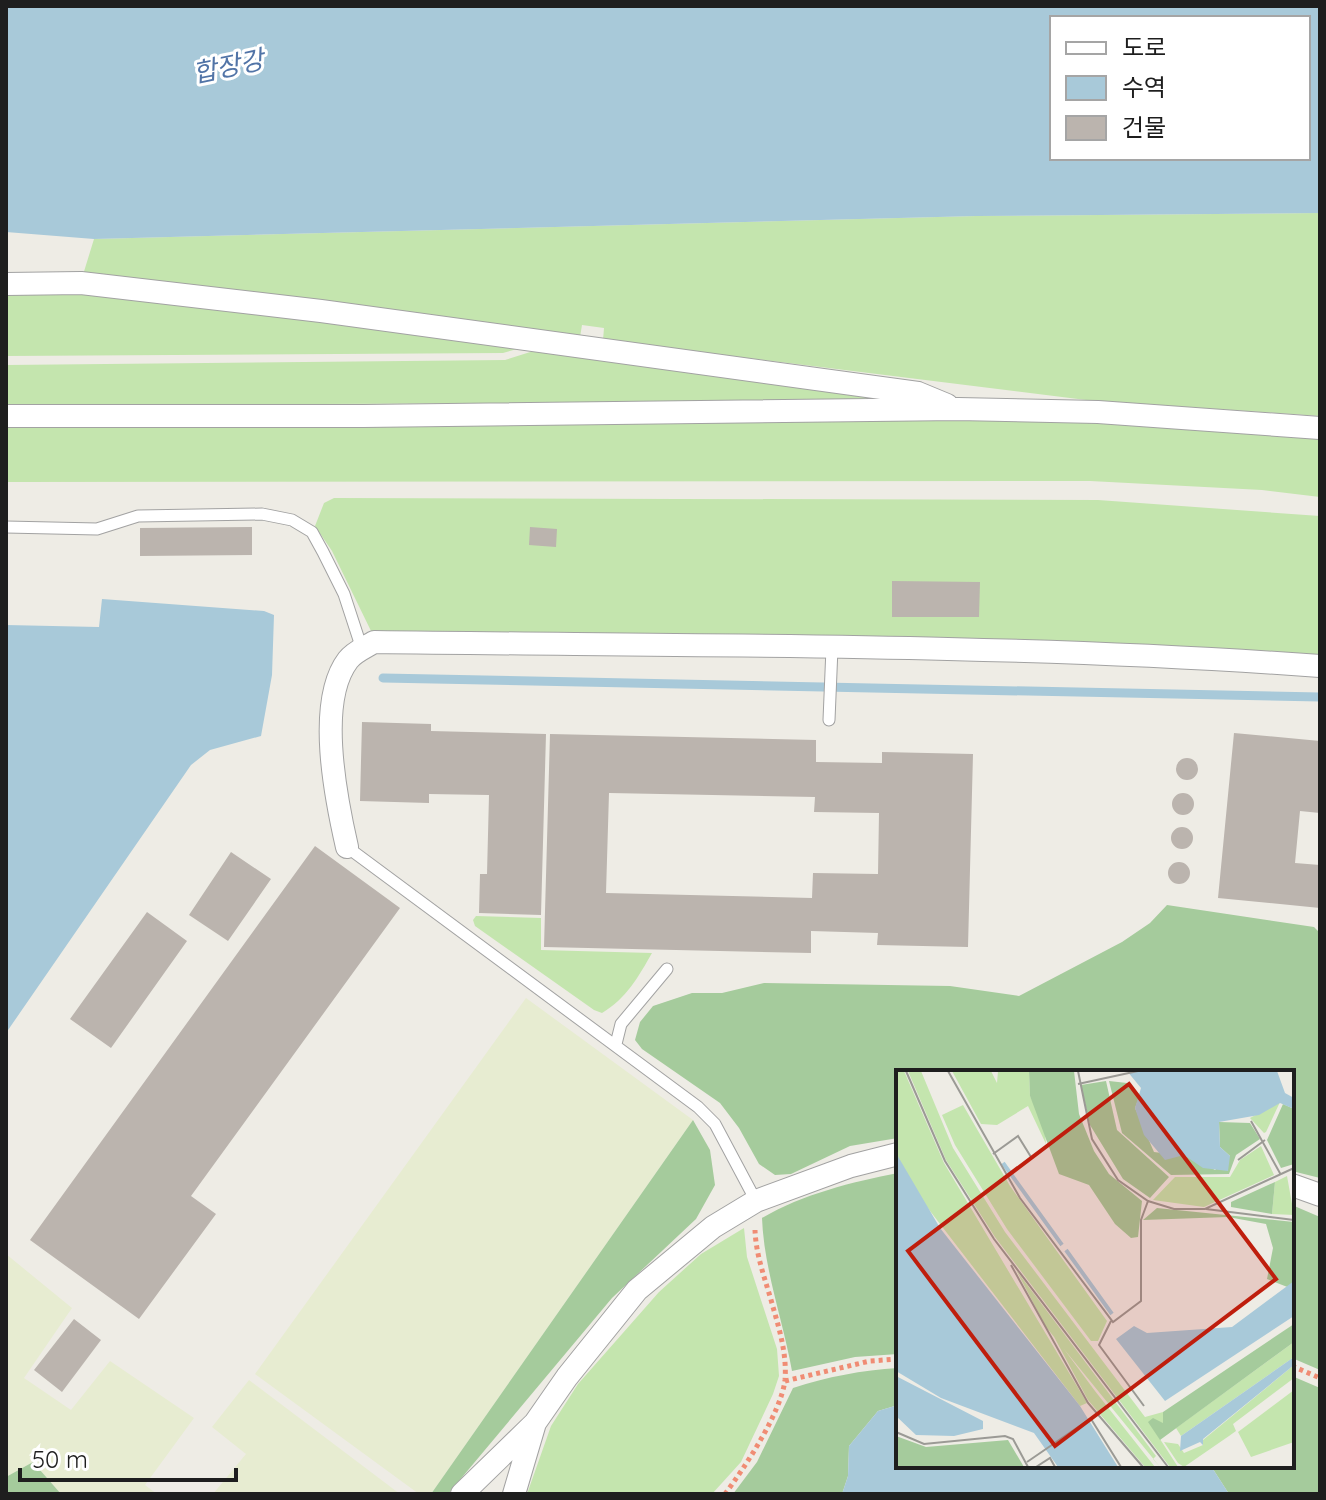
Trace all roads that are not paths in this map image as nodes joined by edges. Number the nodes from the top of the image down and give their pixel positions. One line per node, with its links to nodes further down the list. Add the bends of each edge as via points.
1 (6, 284): 2 (street, via 81,283 555,342 918,393)
2 (958, 409): 3 (street); 4 (street, via 1098,412)
3 (6, 416)
4 (1320, 428)
5 (6, 527): 7 (lane, via 97,529 138,516 262,514 292,520 312,532 323,552)
6 (832, 648): 7 (street, via 374,642); 8 (street, via 1176,656); 9 (lane)
7 (362, 649): 10 (street, via 349,658 336,683 331,732 335,797)
8 (1320, 666)
9 (829, 720)
10 (347, 847): 12 (lane)
11 (667, 969): 12 (lane, via 621,1024)
12 (616, 1044): 16 (lane, via 715,1124)
13 (896, 1155): 16 (street)
14 (1294, 1186): 15 (street)
15 (1320, 1195)
16 (756, 1201): 17 (street, via 713,1227 637,1290)
17 (535, 1423): 18 (street); 19 (street)
18 (462, 1494)
19 (514, 1494)

